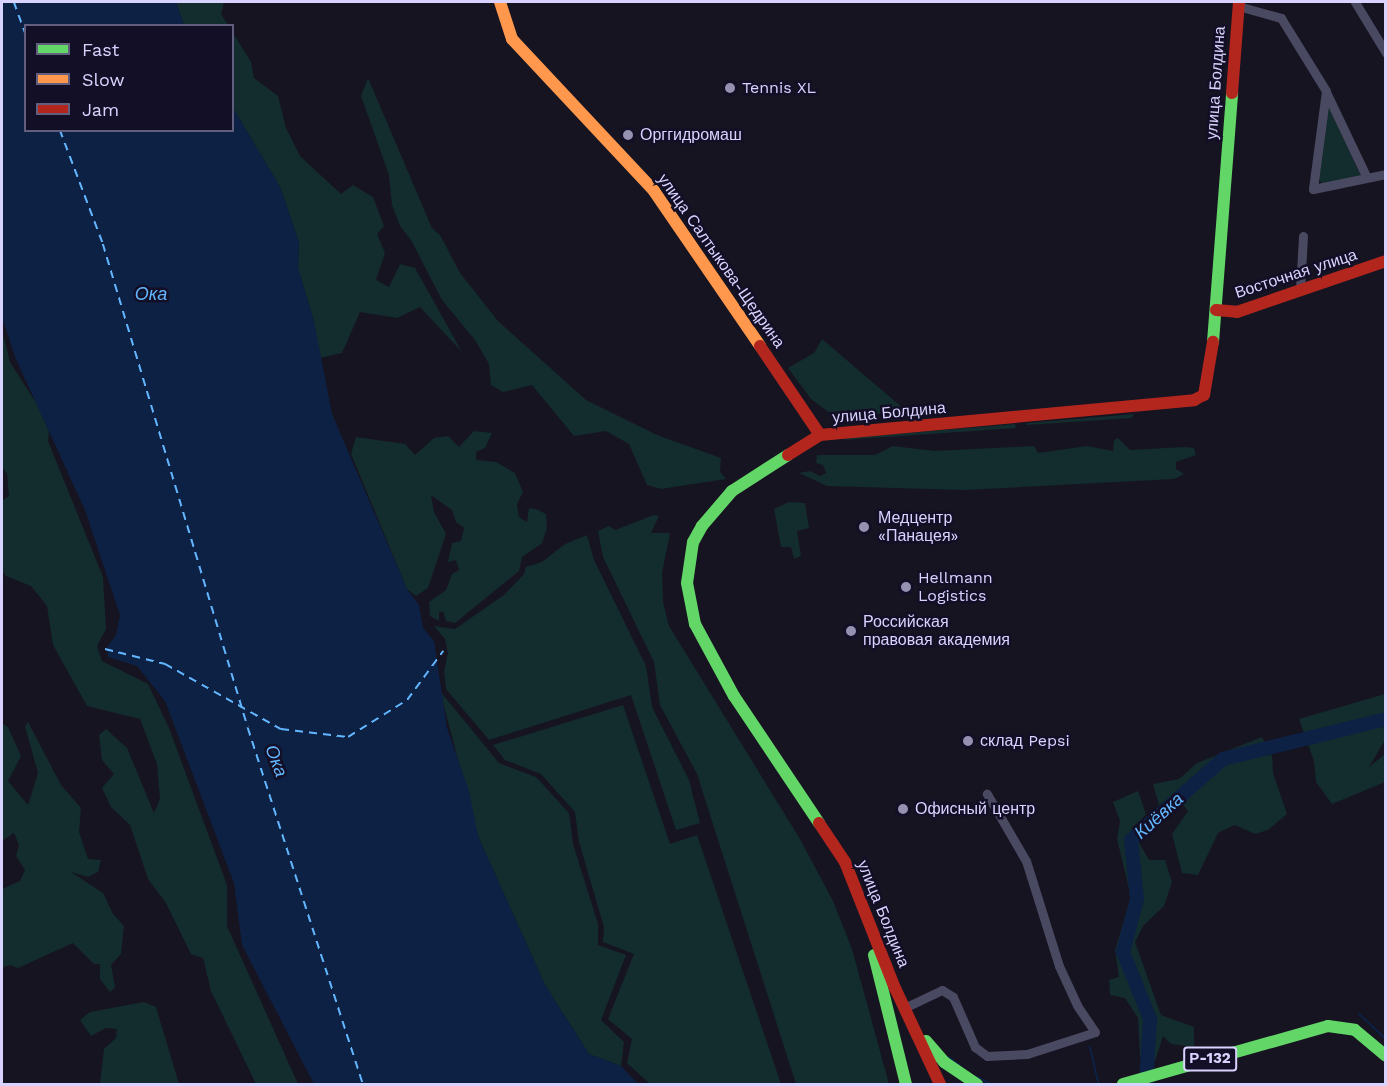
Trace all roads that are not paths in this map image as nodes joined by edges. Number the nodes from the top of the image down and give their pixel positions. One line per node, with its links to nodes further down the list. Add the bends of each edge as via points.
1 (500, 2): 12 (main road, улица Салтыкова-Щедрина, via 512,39 654,191)
2 (1355, 2): 4 (street)
3 (1238, 4): 5 (street, via 1281,18); 11 (main road, улица Болдина)
4 (1386, 52)
5 (1326, 92): 7 (street); 7 (street, via 1313,189)
6 (1386, 174): 7 (street, via 1378,178)
7 (1366, 176)
8 (1303, 236): 10 (street)
9 (1386, 261): 10 (main road, Восточная улица)
10 (1300, 290): 11 (main road, Восточная улица, via 1237,312)
11 (1216, 310): 12 (main road, улица Болдина, via 1210,378 1199,399)
12 (820, 435): 14 (main road, улица Болдина, via 740,485 702,525 689,562 689,601 695,624 734,696 845,862)
13 (987, 794): 15 (street, via 1026,861 1059,966 1095,1032 1027,1054 987,1056 975,1047 952,997 942,990)
14 (868, 916): 15 (main road, улица Болдина); 18 (main road, via 870,941)
15 (904, 1008): 16 (main road, улица Болдина)
16 (914, 1029): 19 (main road, улица Болдина); 20 (main road, via 944,1062)
17 (1386, 1056): 21 (main road, Р-132, via 1355,1030 1328,1026)
18 (906, 1084)
19 (940, 1084)
20 (977, 1084)
21 (1123, 1084)

